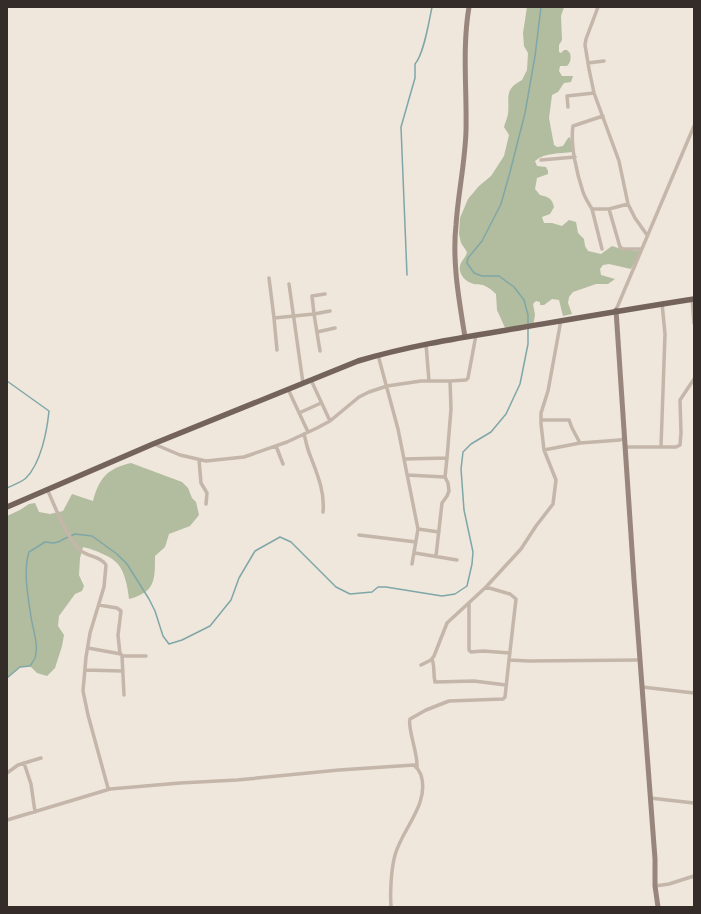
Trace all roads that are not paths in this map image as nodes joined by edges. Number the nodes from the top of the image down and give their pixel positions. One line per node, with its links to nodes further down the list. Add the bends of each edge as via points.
1 (469, 7): 32 (street, via 465,38 466,143 455,233 456,276)
2 (598, 7): 4 (street, via 585,45)
3 (604, 60): 4 (street)
4 (588, 63): 5 (street)
5 (594, 93): 6 (street, via 567,96); 7 (street)
6 (568, 108)
7 (602, 116): 9 (street, via 573,126); 11 (street, via 619,161)
8 (694, 126): 14 (street)
9 (575, 158): 10 (street); 12 (street, via 584,194)
10 (541, 160)
11 (628, 204): 13 (street); 14 (street)
12 (592, 209): 13 (street); 15 (street)
13 (609, 209): 16 (street, via 620,247)
14 (647, 235): 16 (street)
15 (602, 249)
16 (641, 249): 22 (street)
17 (269, 278): 26 (street)
18 (289, 284): 25 (street)
19 (325, 294): 24 (street, via 312,296)
20 (693, 299): 21 (main road); 28 (street)
21 (662, 303): 22 (main road); 54 (street, via 665,334)
22 (616, 310): 27 (main road); 49 (street)
23 (330, 311): 24 (street)
24 (314, 314): 25 (street); 30 (street)
25 (293, 317): 26 (street); 41 (street)
26 (274, 318): 34 (street)
27 (561, 320): 31 (main road); 46 (street)
28 (694, 323)
29 (335, 328): 30 (street)
30 (317, 332): 35 (street)
31 (476, 335): 32 (main road); 40 (street, via 468,378)
32 (465, 337): 33 (main road)
33 (426, 344): 36 (main road); 39 (street)
34 (277, 350)
35 (320, 351)
36 (378, 355): 38 (main road); 42 (street)
37 (694, 379): 54 (street, via 680,400 680,445 676,448)
38 (311, 380): 41 (main road); 44 (street)
39 (429, 381): 40 (street); 42 (street)
40 (450, 381): 56 (street)
41 (303, 383): 43 (main road)
42 (387, 386): 47 (street, via 359,397); 57 (street)
43 (288, 389): 45 (street); 51 (main road)
44 (321, 403): 45 (street); 47 (street)
45 (299, 413): 48 (street)
46 (541, 420): 50 (street, via 570,420); 55 (street)
47 (330, 421): 48 (street)
48 (306, 433): 52 (street); 65 (street, via 308,448 324,498)
49 (625, 438): 50 (street); 53 (street)
50 (580, 443): 55 (street)
51 (153, 444): 58 (street); 62 (main road)
52 (276, 446): 58 (street, via 244,457); 59 (street)
53 (625, 447): 54 (street); 83 (street)
54 (661, 447)
55 (544, 450): 74 (street, via 556,480 553,504 521,549)
56 (448, 458): 57 (street); 61 (street)
57 (404, 459): 60 (street)
58 (199, 460): 63 (street, via 201,483 207,493)
59 (283, 464)
60 (407, 475): 61 (street); 66 (street)
61 (445, 477): 67 (street, via 449,491 442,502)
62 (47, 489): 64 (main road); 76 (street, via 71,540 81,551 103,561 106,565)
63 (206, 504)
64 (8, 507)
65 (323, 512)
66 (418, 529): 67 (street); 69 (street)
67 (439, 532): 71 (street)
68 (359, 535): 69 (street)
69 (416, 542): 70 (street)
70 (415, 553): 71 (street); 73 (street)
71 (436, 556): 72 (street)
72 (457, 560)
73 (412, 564)
74 (486, 587): 75 (street); 78 (street, via 510,594 516,599)
75 (468, 603): 78 (street, via 470,651); 81 (street, via 447,623)
76 (99, 605): 77 (street); 79 (street, via 121,611 118,636)
77 (88, 648): 79 (street); 85 (street)
78 (510, 653): 82 (street)
79 (121, 655): 80 (street); 86 (street)
80 (146, 656)
81 (432, 659): 84 (street); 87 (street, via 435,682 474,681)
82 (509, 660): 83 (street); 87 (street)
83 (640, 660): 88 (street)
84 (421, 665)
85 (85, 670): 86 (street); 95 (street, via 85,705)
86 (122, 671): 90 (street)
87 (506, 685): 93 (street, via 503,699 449,701 413,716 409,725 416,748)
88 (642, 687): 89 (street); 96 (street)
89 (694, 693)
90 (124, 695)
91 (41, 758): 92 (street)
92 (24, 763): 94 (street, via 13,767); 98 (street, via 32,784)
93 (417, 767): 95 (street, via 412,765 339,770); 102 (street, via 422,780 422,792 395,855)
94 (7, 773)
95 (110, 790): 98 (street)
96 (650, 798): 97 (street); 101 (street)
97 (694, 803)
98 (35, 812): 99 (street)
99 (7, 820)
100 (694, 876): 101 (street)
101 (656, 886): 103 (street)
102 (391, 907)
103 (658, 907)

